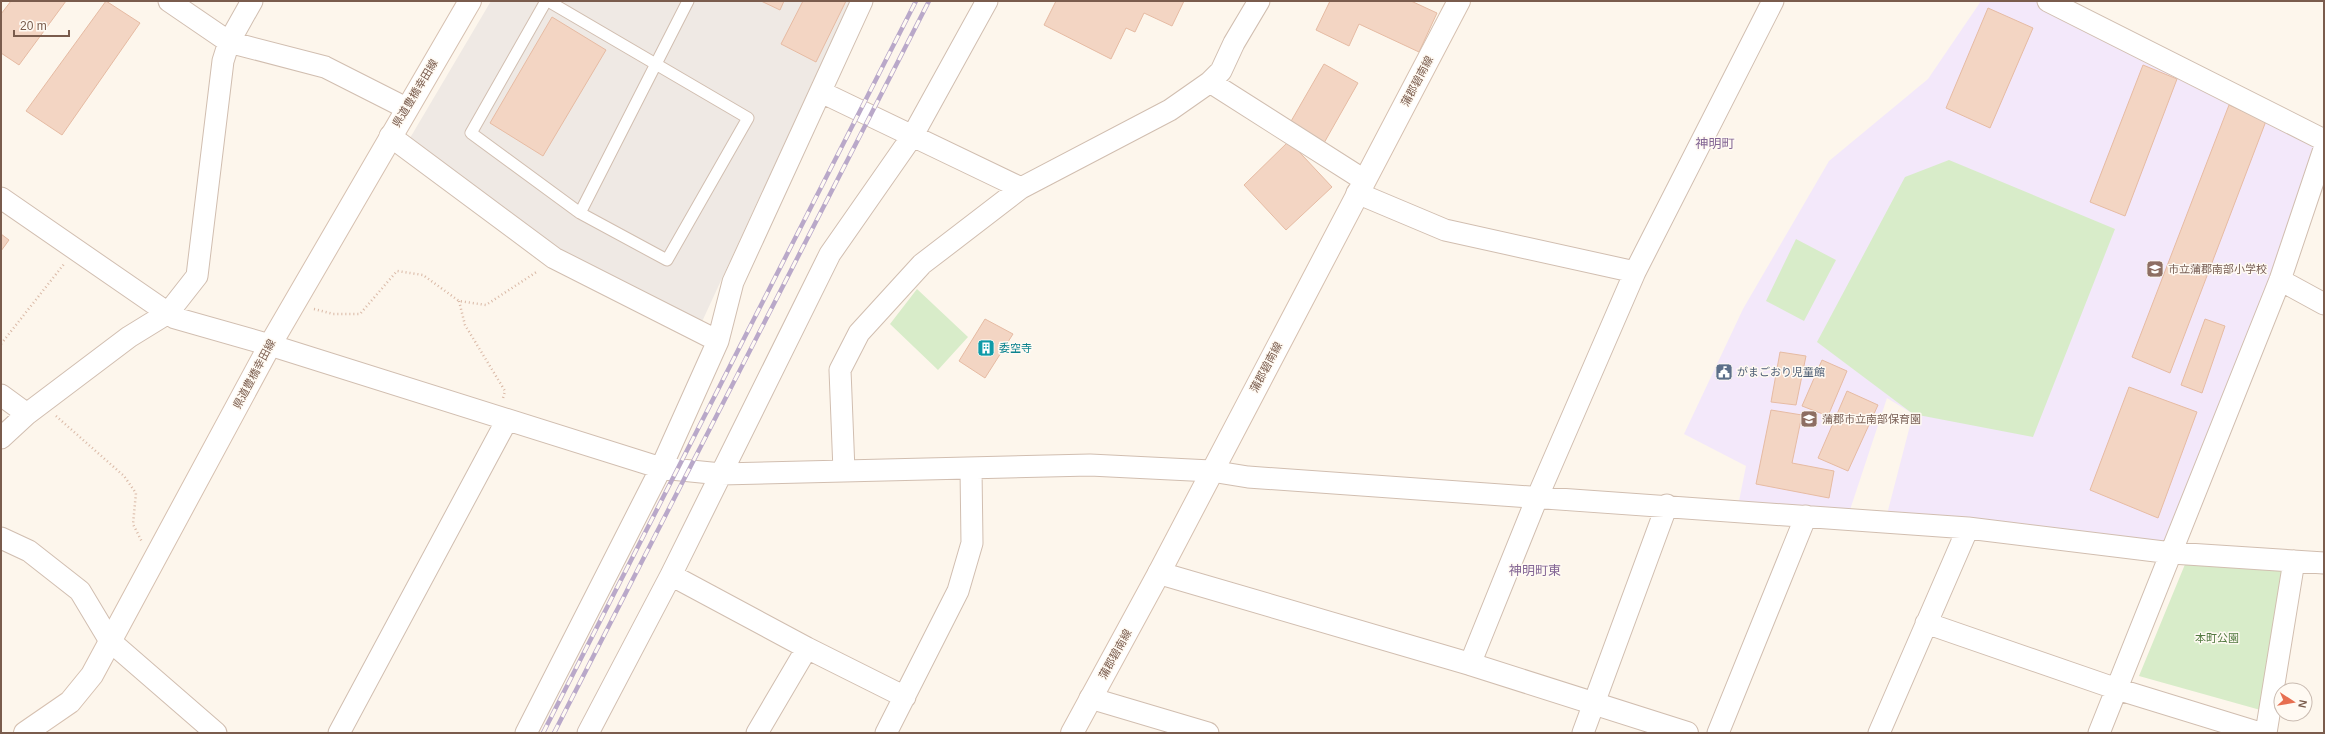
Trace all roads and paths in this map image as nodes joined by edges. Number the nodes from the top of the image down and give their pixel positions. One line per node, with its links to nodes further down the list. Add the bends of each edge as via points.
1 (169, 1): 12 (street)
2 (252, 1): 12 (street)
3 (470, 1): 16 (main road, 県道豊橋幸田線)
4 (547, 1): 13 (lane); 24 (lane, via 471,133)
5 (688, 1): 13 (lane)
6 (862, 1): 15 (street)
7 (987, 1): 17 (street)
8 (1459, 1): 21 (main road, 蒲郡碧南線)
9 (1773, 1): 27 (street)
10 (2048, 1): 19 (street)
11 (1256, 2): 14 (street, via 1221,70)
12 (229, 42): 16 (street, via 325,67); 32 (street, via 223,62 197,276)
13 (656, 66): 24 (lane); 24 (lane, via 748,118 667,260)
14 (1210, 82): 21 (street); 22 (street, via 1170,110)
15 (821, 92): 17 (street); 33 (street, via 733,282)
16 (406, 108): 18 (main road, 県道豊橋幸田線)
17 (913, 135): 22 (street); 44 (street, via 830,254)
18 (390, 136): 26 (street); 30 (main road, 県道豊橋幸田線)
19 (2324, 140)
20 (2324, 149): 28 (street)
21 (1361, 186): 27 (street, via 1445,230); 43 (main road, 蒲郡碧南線)
22 (1021, 188): 42 (street, via 922,264 859,333 840,370)
23 (1, 198): 25 (street)
24 (580, 213)
25 (76, 249): 32 (street); 34 (path)
26 (554, 258): 29 (path, via 486,305); 33 (street)
27 (1635, 272): 45 (street)
28 (2280, 280): 31 (street); 50 (street)
29 (459, 301): 30 (path, via 423,275 397,272 360,314 333,314); 38 (path, via 465,325 505,391)
30 (294, 304): 35 (main road, 県道豊橋幸田線)
31 (2324, 304)
32 (168, 312): 35 (street, via 175,318); 37 (street, via 129,337)
33 (718, 341): 40 (street)
34 (1, 344)
35 (270, 345): 38 (street); 53 (main road, 県道豊橋幸田線)
36 (1, 395): 37 (street)
37 (35, 409): 39 (street); 53 (path, via 124,476 131,485 136,493 133,524)
38 (502, 418): 40 (street); 66 (street)
39 (1, 438)
40 (661, 468): 44 (street); 67 (street)
41 (971, 469): 42 (street); 43 (street, via 1090,465); 61 (street, via 972,542 958,591)
42 (844, 471): 44 (street)
43 (1211, 471): 45 (street, via 1248,477); 54 (main road, 蒲郡碧南線)
44 (721, 474): 55 (street)
45 (1537, 498): 46 (street); 59 (street)
46 (1667, 505): 47 (street); 63 (street)
47 (1806, 516): 48 (street); 75 (street)
48 (1968, 528): 50 (street); 56 (street)
49 (1, 538): 57 (street, via 29,551 80,591)
50 (2172, 553): 51 (street); 60 (street)
51 (2294, 561): 52 (street); 79 (street)
52 (2324, 563)
53 (152, 564): 57 (main road, 県道豊橋幸田線)
54 (1159, 573): 59 (main road); 62 (main road, 蒲郡碧南線)
55 (671, 575): 58 (street); 68 (street)
56 (1926, 623): 60 (street); 76 (street)
57 (110, 640): 64 (main road, 県道豊橋幸田線, via 92,675 70,702); 65 (street)
58 (807, 648): 61 (street); 69 (street)
59 (1470, 664): 63 (main road)
60 (2117, 689): 77 (street); 78 (street)
61 (905, 697): 70 (street)
62 (1090, 698): 71 (main road, 蒲郡碧南線); 72 (street)
63 (1594, 705): 73 (street); 74 (main road)
64 (25, 733)
65 (216, 733)
66 (339, 733)
67 (526, 733)
68 (588, 733)
69 (757, 733)
70 (886, 733)
71 (1072, 733)
72 (1208, 733)
73 (1583, 733)
74 (1687, 733)
75 (1718, 733)
76 (1879, 733)
77 (2099, 733)
78 (2260, 733)
79 (2266, 733)

